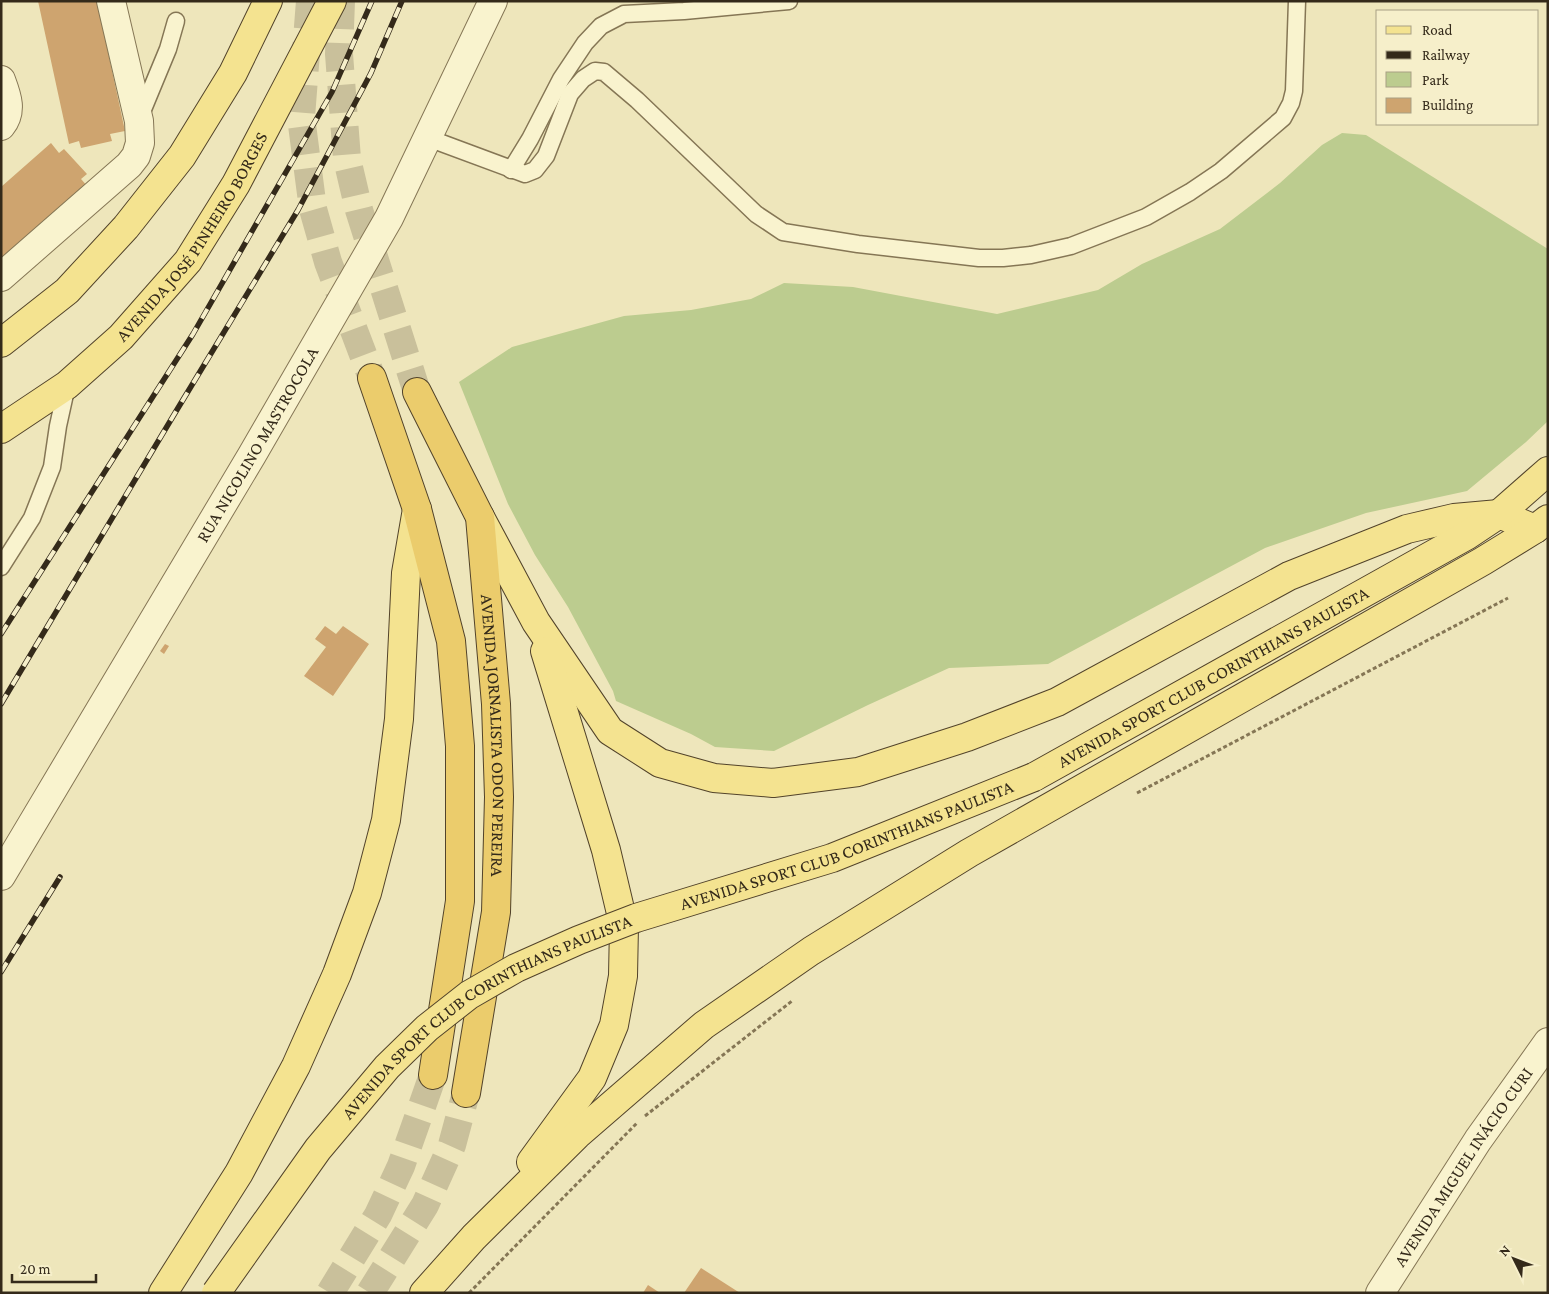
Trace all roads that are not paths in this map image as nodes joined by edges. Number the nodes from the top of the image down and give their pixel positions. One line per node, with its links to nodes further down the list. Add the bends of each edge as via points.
1 (111, 1): 9 (street)
2 (268, 1): 14 (main road, via 233,73 182,156 126,227 67,291)
3 (332, 1): 16 (main road, AVENIDA JOSÉ PINHEIRO BORGES, via 236,184 188,260 121,337)
4 (492, 1): 11 (street, RUA NICOLINO MASTROCOLA)
5 (790, 1): 12 (lane, via 624,14 601,26 585,43 561,79)
6 (1297, 1): 12 (lane, via 1294,91 1283,118 1221,172 1146,217 1071,246 1031,255 969,257 782,232 756,214 604,72 596,71 583,79 570,94 546,156 535,170 525,174)
7 (176, 21): 9 (lane)
8 (1, 80): 10 (street, via 9,110)
9 (139, 121): 13 (street, via 140,143 129,165)
10 (1, 126)
11 (428, 138): 12 (lane); 26 (street, RUA NICOLINO MASTROCOLA, via 384,227)
12 (511, 170)
13 (1, 277)
14 (1, 343)
15 (372, 378): 20 (highway, AVENIDA JORNALISTA ODON PEREIRA)
16 (67, 385): 18 (main road, AVENIDA JOSÉ PINHEIRO BORGES); 24 (lane, via 52,467 32,518)
17 (417, 392): 22 (highway, AVENIDA JORNALISTA ODON PEREIRA)
18 (1, 429)
19 (1548, 471): 21 (main road, AVENIDA SPORT CLUB CORINTHIANS PAULISTA)
20 (417, 510): 28 (highway, AVENIDA JORNALISTA ODON PEREIRA, via 451,641 460,746 460,901); 31 (main road, via 406,573 399,719 386,820 366,893 337,974 296,1066 239,1173)
21 (1499, 514): 23 (main road); 25 (main road, via 1454,518 1407,529 1290,576 1057,702 967,737 858,772 773,783 714,778 660,763 610,730); 32 (main road, AVENIDA SPORT CLUB CORINTHIANS PAULISTA, bridge, via 1337,609 1034,776 832,858 636,918 579,940 516,968 469,995 427,1028 386,1067 318,1149)
22 (480, 517): 25 (main road); 29 (highway, AVENIDA JORNALISTA ODON PEREIRA, via 496,704 499,797 496,912)
23 (1544, 530): 30 (main road, AVENIDA SPORT CLUB CORINTHIANS PAULISTA, via 969,853 811,952 704,1024 577,1135)
24 (1, 567)
25 (536, 622): 30 (main road, via 606,850 624,926 623,976 614,1025 592,1078)
26 (1, 876)
27 (1548, 1042): 34 (street, AVENIDA MIGUEL INÁCIO CURI, via 1478,1140)
28 (434, 1075)
29 (466, 1092)
30 (474, 1237): 33 (main road, AVENIDA SPORT CLUB CORINTHIANS PAULISTA)
31 (163, 1293)
32 (216, 1293)
33 (424, 1293)
34 (1380, 1293)

